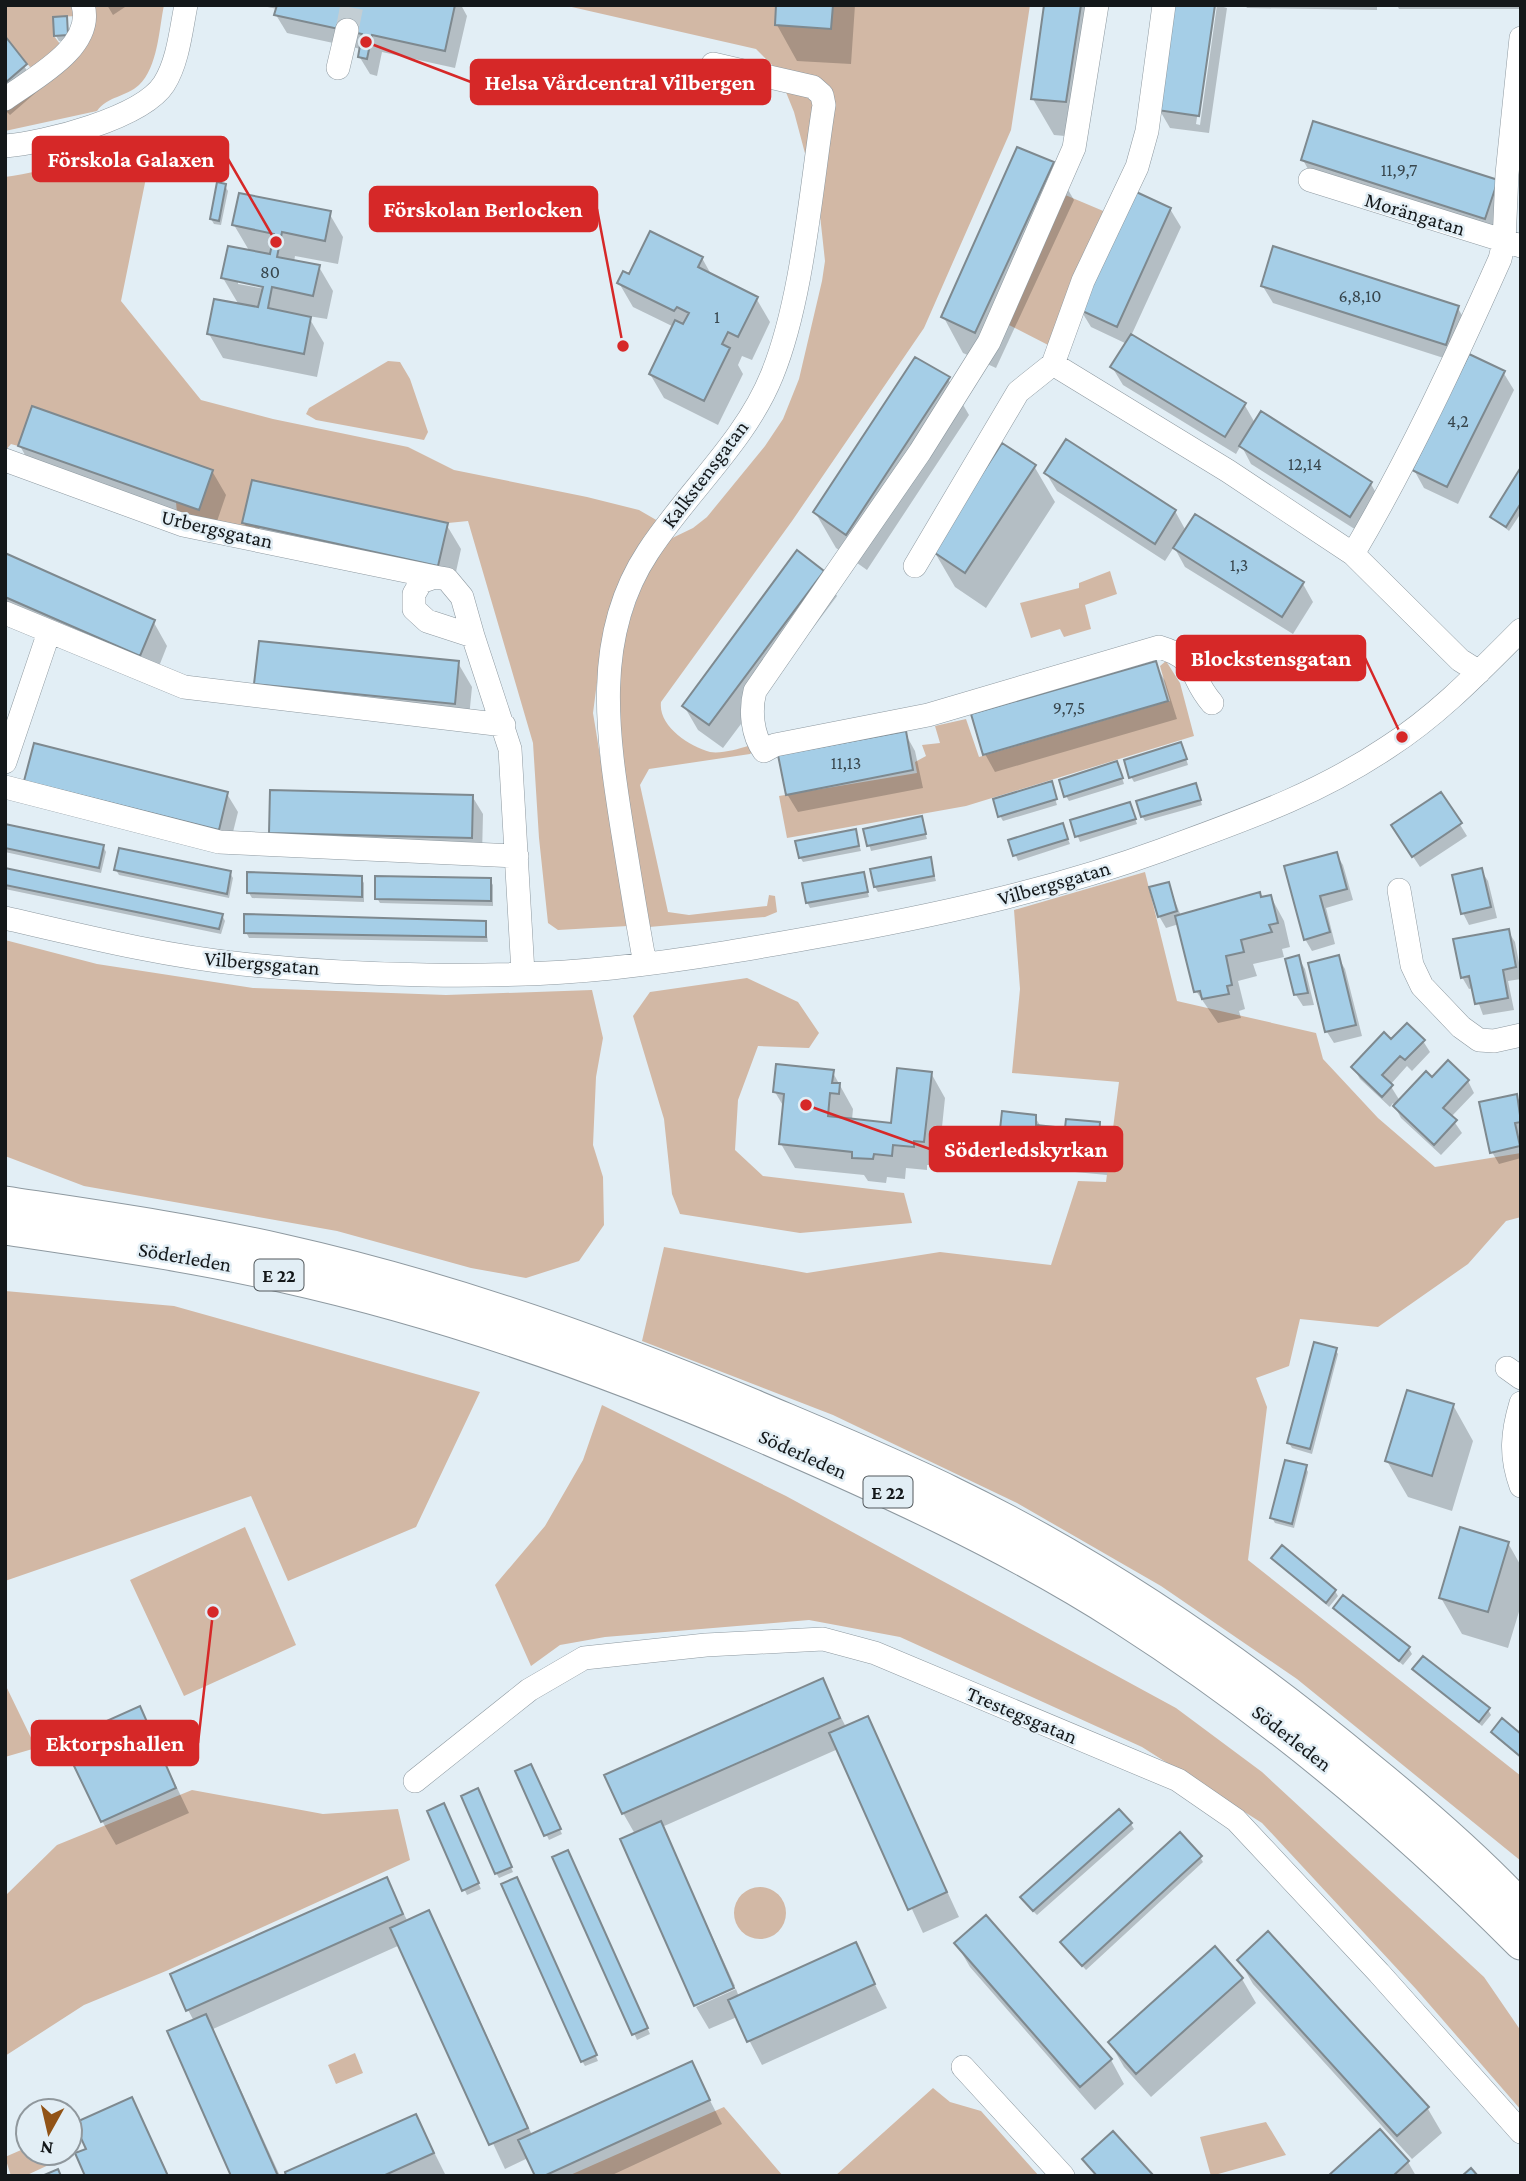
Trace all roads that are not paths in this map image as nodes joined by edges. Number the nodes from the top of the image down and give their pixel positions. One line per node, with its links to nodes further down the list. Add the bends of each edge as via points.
1 (83, 5): 9 (street, via 82,34)
2 (186, 5): 10 (street, via 171,69 155,94 139,107 62,134)
3 (1097, 5): 23 (street, via 1074,148 994,331 920,452 755,691 751,708 757,741 764,751 978,702 1159,647 1189,662)
4 (1164, 5): 13 (street, via 1138,167 1083,281)
5 (347, 30): 8 (street)
6 (1521, 38): 12 (street, via 1507,174)
7 (713, 64): 30 (street, Kalkstensgatan, via 813,88 822,95 824,105 786,334 772,377 728,450 646,554 612,645 607,728)
8 (338, 68)
9 (5, 99)
10 (5, 146)
11 (1310, 180): 12 (street, Morängatan)
12 (1512, 244): 15 (street, via 1500,259 1389,493)
13 (1053, 364): 15 (street); 16 (street, via 1018,392)
14 (5, 460): 17 (street, Urbergsgatan, via 183,525)
15 (1353, 554): 22 (street, via 1460,660)
16 (915, 566)
17 (436, 577): 21 (street, via 447,579 462,597); 21 (street, via 421,582 414,594 414,609 427,621)
18 (5, 613): 20 (street)
19 (1521, 630): 22 (street, Vilbergsgatan)
20 (49, 632): 24 (street, via 184,687); 25 (street)
21 (473, 636): 24 (street)
22 (1479, 672): 30 (street, Vilbergsgatan, via 1390,746 1334,780 1261,815 1104,871 923,917)
23 (1212, 703)
24 (504, 725): 27 (street, via 510,749)
25 (5, 762)
26 (5, 787): 27 (street, via 219,842)
27 (517, 856): 31 (street)
28 (1399, 890): 32 (street, via 1412,965 1422,986 1479,1040)
29 (5, 918): 31 (street, Vilbergsgatan, via 241,964 380,972)
30 (645, 964): 31 (street, Vilbergsgatan)
31 (523, 973)
32 (1521, 1035)
33 (5, 1203): 38 (highway, Söderleden / E 22, via 208,1235 460,1298 641,1361 951,1493 1071,1557 1286,1699)
34 (5, 1228): 38 (highway, Söderleden / E 22, via 192,1257 417,1310 571,1360 828,1464 958,1525 1122,1617 1233,1693)
35 (1521, 1403): 36 (street, via 1512,1453)
36 (1521, 1486)
37 (415, 1781): 44 (street, Trestegsgatan, via 529,1690 584,1658 823,1639 875,1653 1178,1780 1236,1820)
38 (1479, 1881): 39 (highway); 40 (highway, Söderleden / E 22); 41 (highway, Söderleden / E 22); 42 (highway)
39 (1521, 1895)
40 (1521, 1907)
41 (1521, 1944)
42 (1521, 1966)
43 (963, 2067): 45 (street)
44 (1521, 2132)
45 (1063, 2176)

